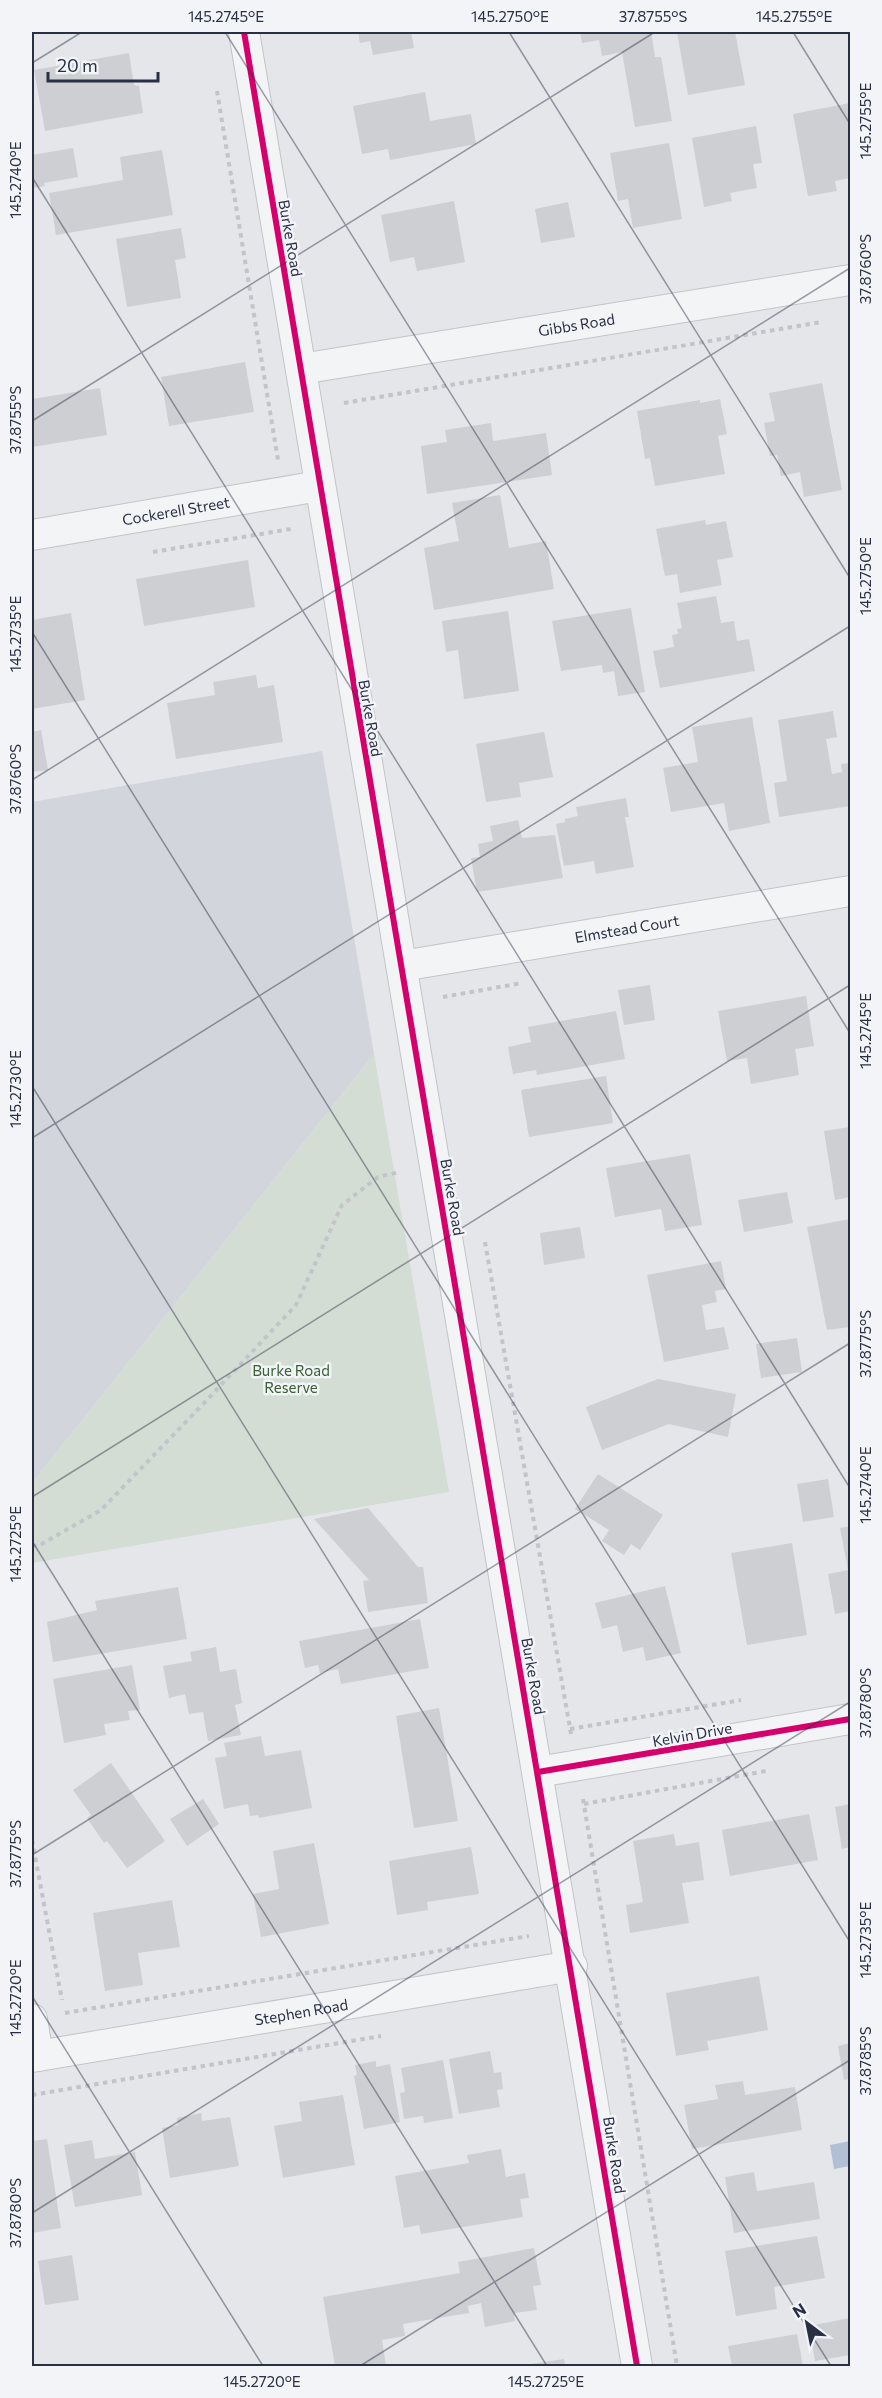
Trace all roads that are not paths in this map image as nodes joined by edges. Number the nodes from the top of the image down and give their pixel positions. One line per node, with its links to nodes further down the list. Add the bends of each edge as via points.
1 (244, 32): 3 (street, Burke Road)
2 (850, 280): 3 (street, Gibbs Road)
3 (301, 369): 4 (street, Burke Road)
4 (319, 486): 5 (street, Cockerell Street); 7 (street, Burke Road)
5 (32, 535)
6 (850, 891): 7 (street, Elmstead Court)
7 (402, 966): 9 (street, Burke Road)
8 (850, 1719): 9 (street, Kelvin Drive)
9 (538, 1772): 10 (street, Burke Road)
10 (572, 1966): 12 (street, Stephen Road); 13 (street, Burke Road)
11 (32, 2019): 12 (street)
12 (35, 2057)
13 (637, 2367)

